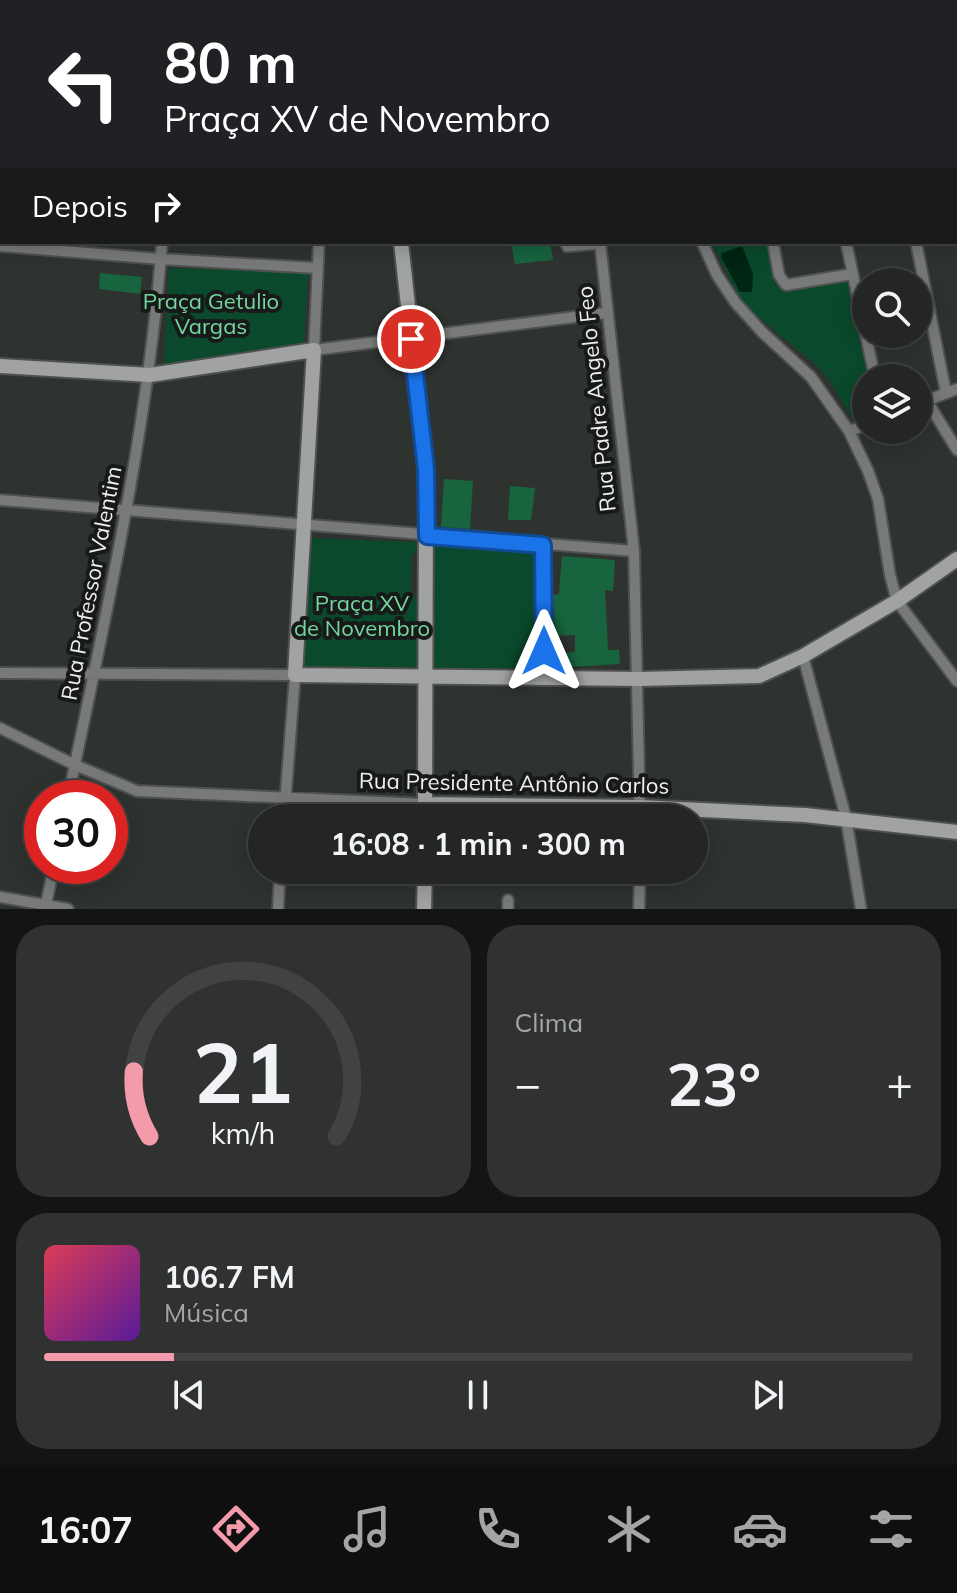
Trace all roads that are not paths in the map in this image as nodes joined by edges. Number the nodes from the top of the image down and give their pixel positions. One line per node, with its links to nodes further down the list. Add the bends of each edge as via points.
1 (162, 244): 12 (street, Rua Professor Valentim)
2 (319, 244): 13 (street)
3 (401, 244): 16 (street)
4 (563, 244): 10 (lane, via 566,249)
5 (600, 244): 10 (lane); 15 (street, Rua Padre Angelo Feo)
6 (703, 244): 24 (street, via 735,302 811,377)
7 (773, 244): 14 (street, via 786,285)
8 (846, 244): 14 (street)
9 (916, 244): 20 (street)
10 (585, 245)
11 (0, 246): 12 (street)
12 (161, 259): 13 (street); 19 (street, Rua Professor Valentim)
13 (317, 268): 17 (street)
14 (852, 274)
15 (606, 313): 16 (street); 31 (street, Rua Padre Angelo Feo)
16 (411, 339): 17 (street); 29 (street, via 426,469)
17 (314, 350): 19 (street); 28 (street)
18 (0, 366): 19 (street)
19 (150, 375): 27 (street, Rua Professor Valentim)
20 (952, 391): 21 (street)
21 (932, 399)
22 (932, 416): 25 (street)
23 (852, 430): 24 (street)
24 (849, 431): 33 (street, via 878,499)
25 (957, 450)
26 (0, 500): 27 (street)
27 (127, 510): 28 (street); 36 (street, Rua Professor Valentim)
28 (303, 525): 29 (street); 37 (street)
29 (427, 536): 30 (street); 39 (street)
30 (543, 545): 31 (street); 40 (street)
31 (634, 551): 41 (street)
32 (957, 559): 33 (street)
33 (897, 601): 34 (street); 38 (street)
34 (803, 656): 41 (street, via 759,676); 51 (street)
35 (0, 673): 36 (street)
36 (94, 675): 37 (street); 43 (street, Rua Professor Valentim)
37 (295, 675): 39 (street); 45 (street)
38 (956, 676)
39 (426, 677): 40 (street); 48 (street)
40 (544, 678): 41 (street)
41 (639, 679): 49 (street)
42 (0, 728): 43 (street, Rua Presidente Antônio Carlos)
43 (75, 765): 44 (street, Rua Professor Valentim); 45 (street, Rua Presidente Antônio Carlos, via 137,791)
44 (72, 780)
45 (285, 798): 46 (street); 47 (street, Rua Presidente Antônio Carlos)
46 (285, 804)
47 (350, 804)
48 (425, 804)
49 (640, 804)
50 (708, 814): 51 (street, Rua Presidente Antônio Carlos)
51 (846, 818): 52 (street, Rua Presidente Antônio Carlos); 63 (street)
52 (957, 832)
53 (50, 884): 58 (street)
54 (279, 884): 60 (street)
55 (425, 884): 61 (street)
56 (640, 884): 62 (street)
57 (0, 897): 58 (street)
58 (46, 907): 59 (street)
59 (68, 909)
60 (278, 909)
61 (424, 909)
62 (639, 909)
63 (861, 909)

